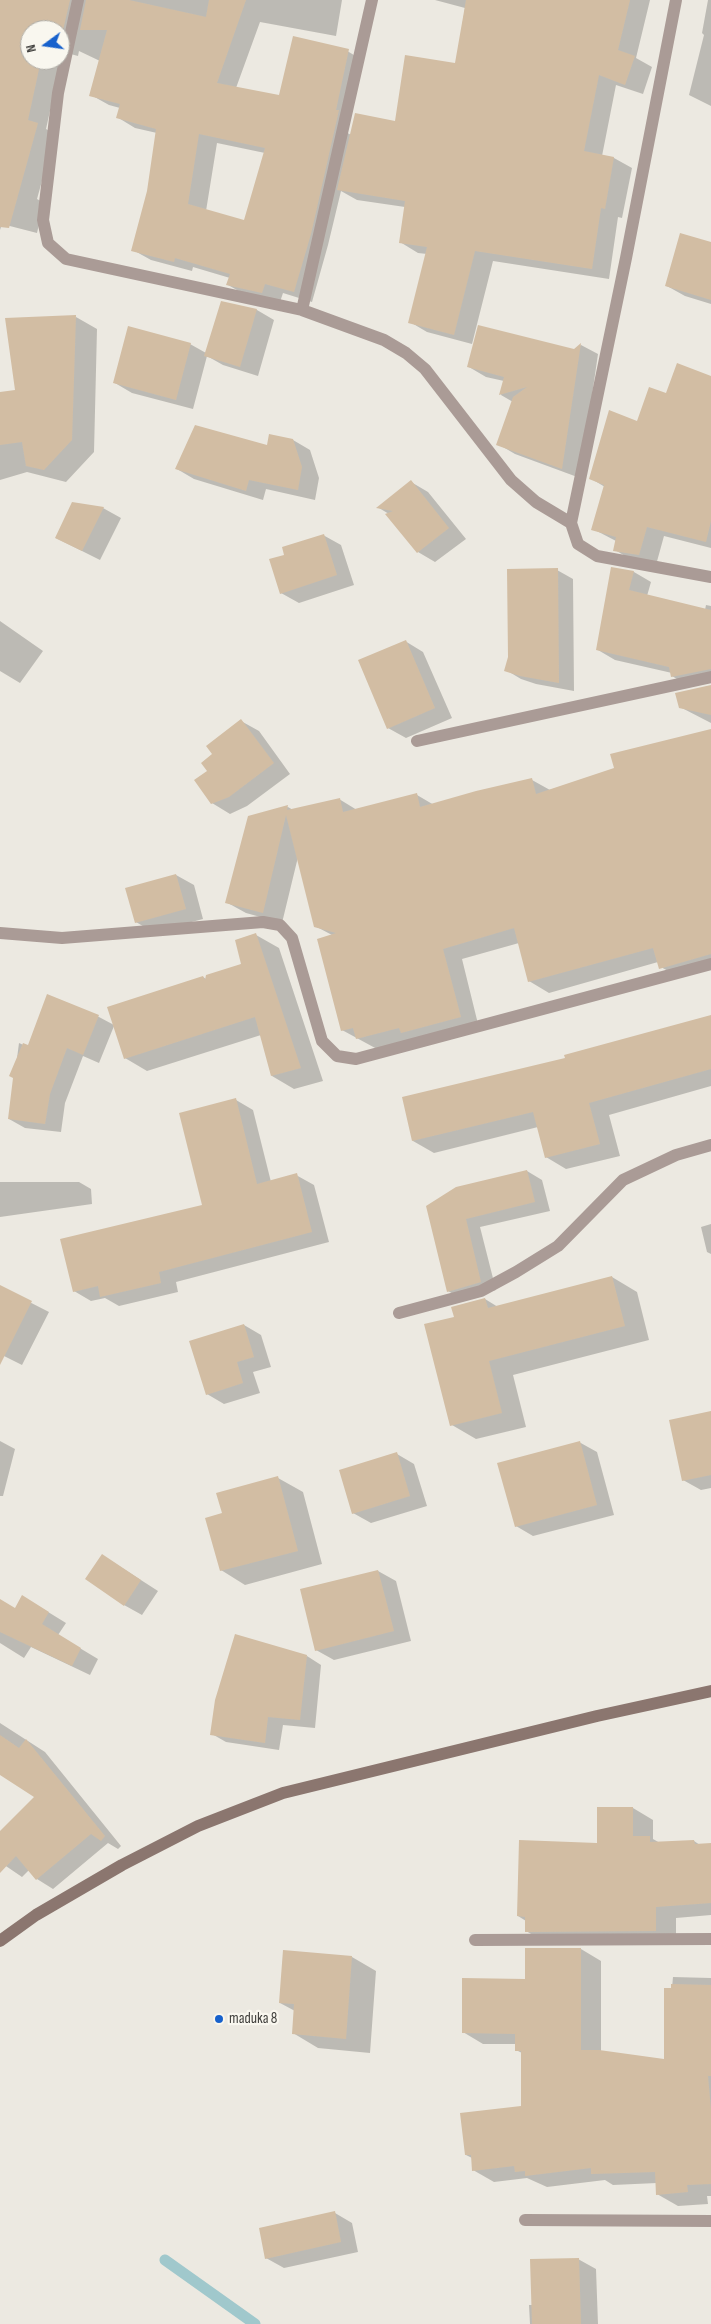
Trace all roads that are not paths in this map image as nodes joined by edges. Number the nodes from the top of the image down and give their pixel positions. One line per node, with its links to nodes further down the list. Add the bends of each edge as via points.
1 (78, 0): 4 (street, via 55,112 43,220 48,243 66,259)
2 (372, 0): 4 (street)
3 (676, 0): 5 (street)
4 (302, 310): 5 (street, via 384,340 406,353 425,369 511,480 536,502)
5 (571, 524): 6 (street, via 578,544 597,556)
6 (711, 577)
7 (711, 678): 8 (street)
8 (417, 741)
9 (0, 933): 10 (street, via 62,938 263,922 280,924 292,938 322,1041 337,1056 356,1059)
10 (711, 964)
11 (711, 1145): 12 (street, via 676,1155 622,1180 558,1246 481,1291)
12 (399, 1314)
13 (711, 1691): 15 (street, via 284,1793 198,1826 122,1865)
14 (711, 1939): 16 (street)
15 (0, 1940)
16 (475, 1940)
17 (525, 2220): 18 (street)
18 (711, 2221)

